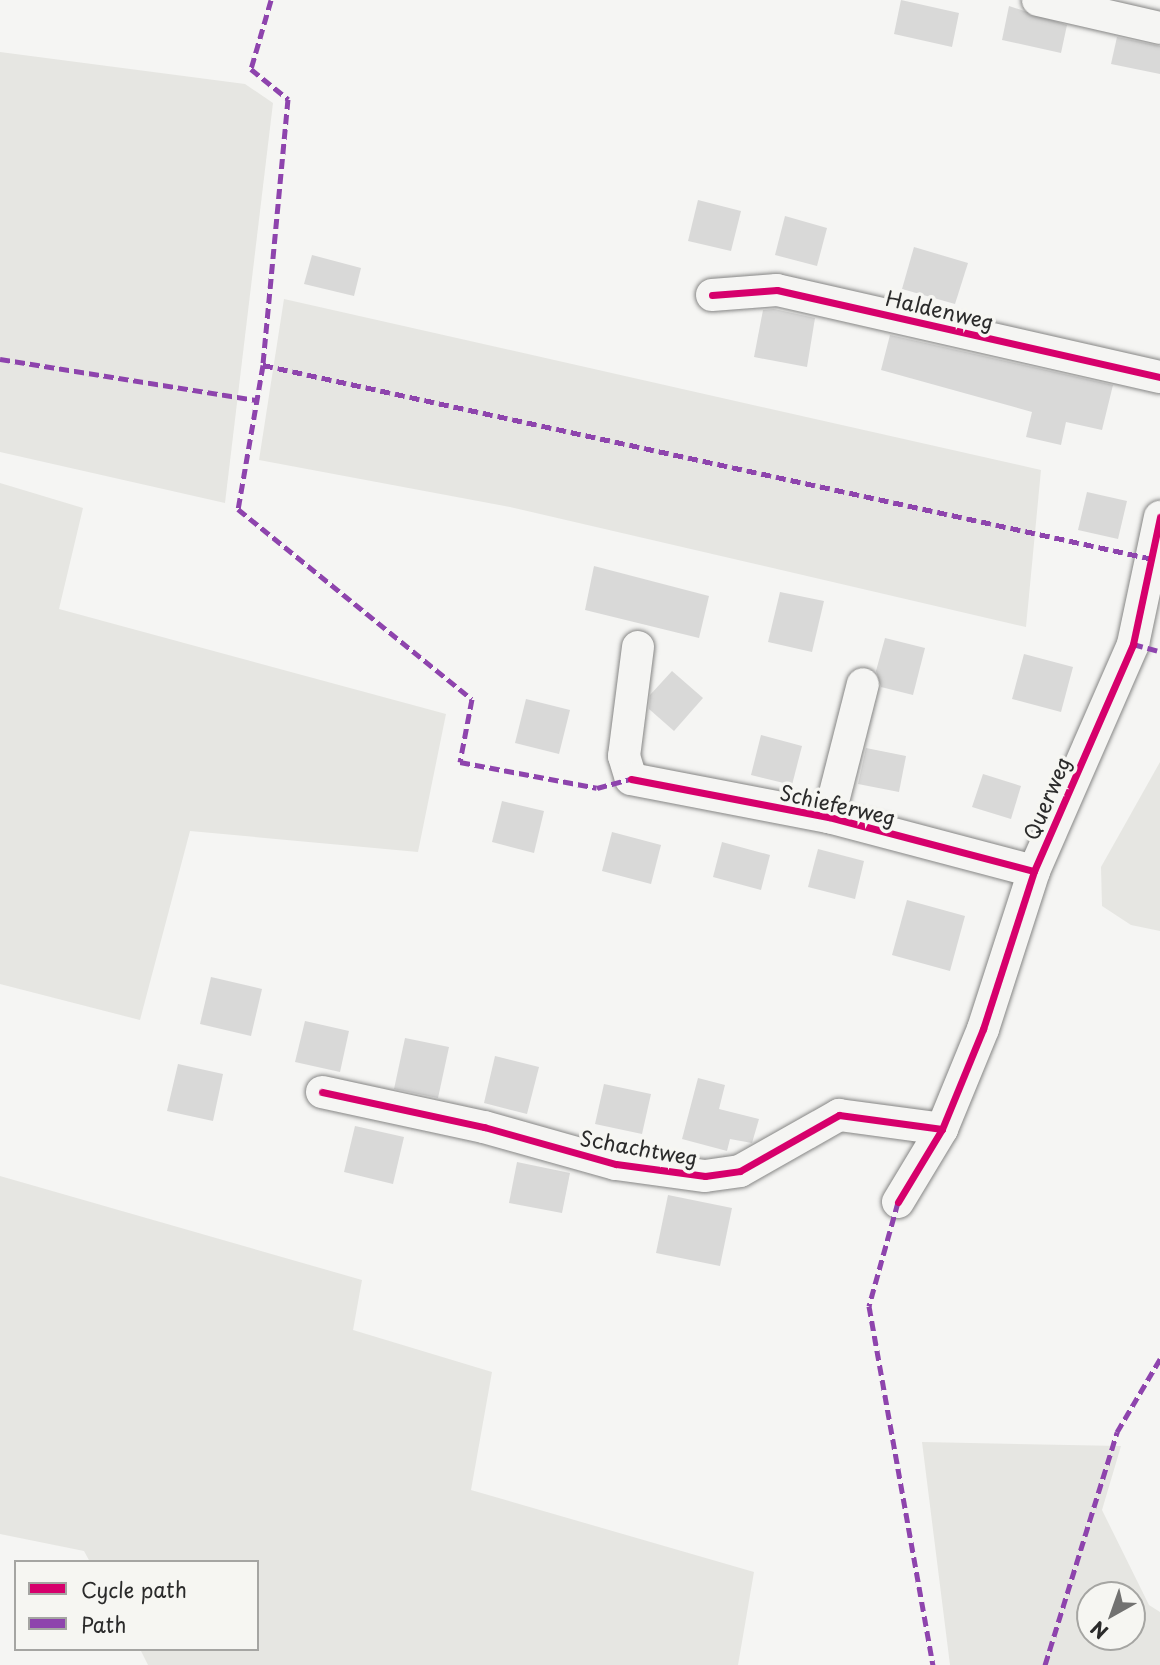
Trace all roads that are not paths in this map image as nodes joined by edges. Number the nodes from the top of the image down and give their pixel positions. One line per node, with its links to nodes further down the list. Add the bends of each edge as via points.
1 (1038, 0): 2 (street)
2 (1160, 28)
3 (712, 295): 4 (street, Haldenweg, via 777,290)
4 (1160, 377)
5 (1159, 532): 9 (street, Querweg, via 1133,644)
6 (638, 647): 8 (street, Schieferweg, via 624,756 631,779)
7 (863, 684): 8 (street, Schieferweg)
8 (829, 817): 9 (street, Schieferweg)
9 (1034, 871): 11 (street, Querweg, via 983,1029)
10 (322, 1093): 11 (street, Schachtweg, via 484,1127 616,1164 705,1176 740,1171 839,1115)
11 (942, 1129): 12 (street, Querweg)
12 (898, 1202)

